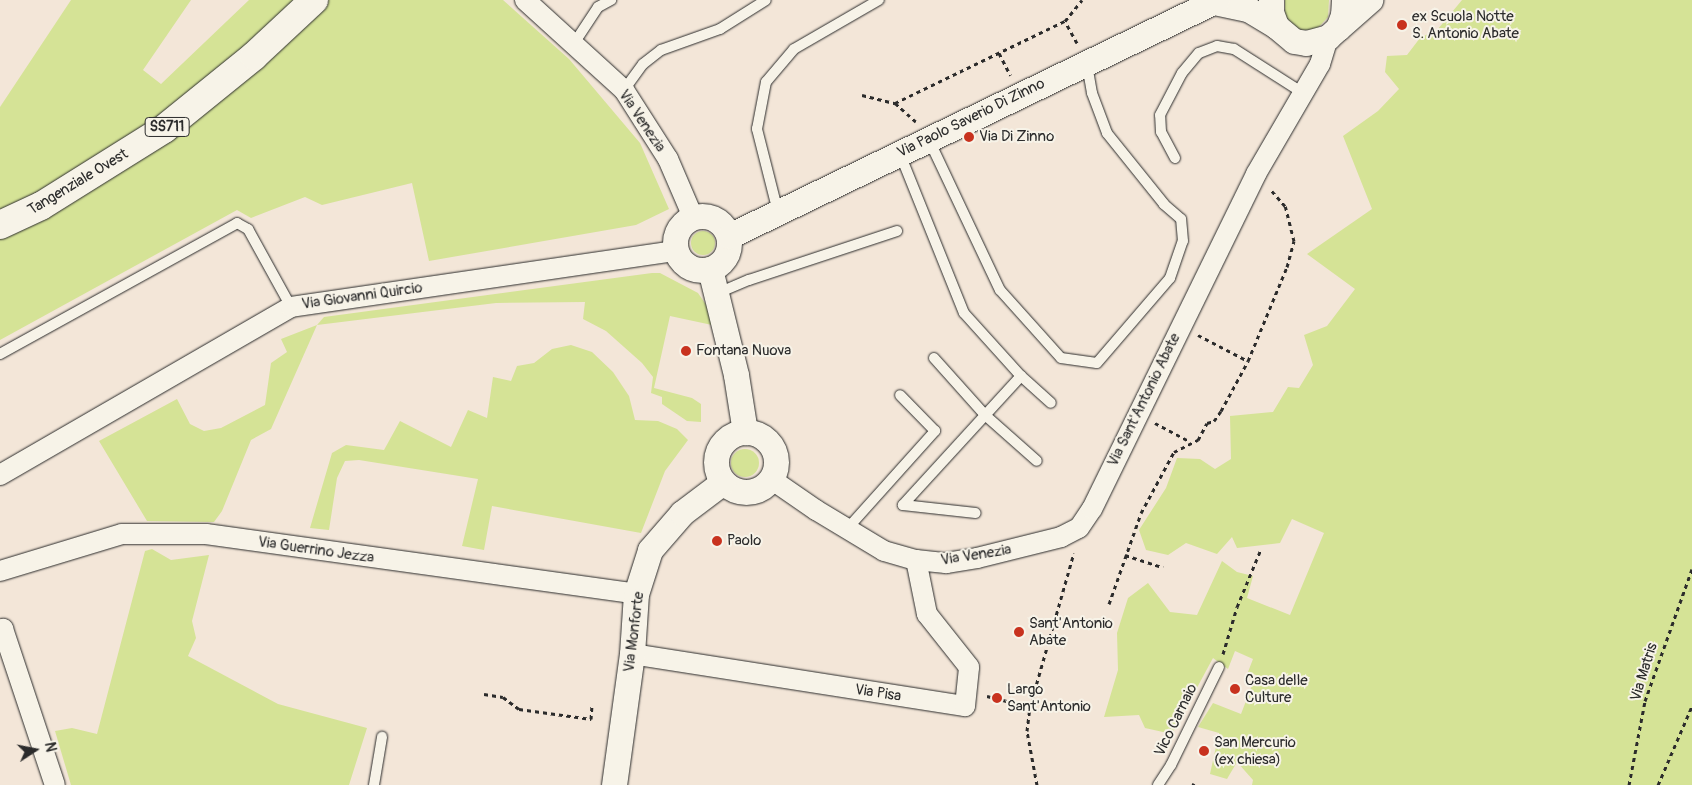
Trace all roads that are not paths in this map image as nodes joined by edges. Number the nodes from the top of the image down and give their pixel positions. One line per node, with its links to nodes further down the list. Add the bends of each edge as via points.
1 (314, 0): 20 (main road, Tangenziale Ovest / SS711, via 254,56 164,129 41,206)
2 (525, 0): 11 (street, Via Venezia)
3 (611, 0): 11 (lane, via 598,6)
4 (766, 0): 13 (lane, via 720,29 661,50 643,64)
5 (879, 0): 18 (lane, via 794,48 766,82 757,129)
6 (1215, 0): 10 (street, Via Paolo Saverio Di Zinno, via 1248,9); 12 (street, Via Paolo Saverio Di Zinno)
7 (1272, 0): 10 (street, via 1271,12)
8 (1370, 0): 9 (street)
9 (1342, 16): 10 (street, Via Paolo Saverio Di Zinno, via 1306,44 1284,35); 14 (street, Via Sant'Antonio Abate)
10 (1276, 26)
11 (573, 45): 13 (street, Via Venezia)
12 (1086, 63): 15 (street, Via Paolo Saverio Di Zinno); 15 (lane, via 1092,93 1107,134 1164,204 1181,219 1183,241 1170,278 1097,364 1061,358 1000,290)
13 (624, 90): 19 (street, Via Venezia, via 668,159)
14 (1303, 93): 17 (lane, via 1234,48 1217,46 1199,53 1182,73 1160,115 1161,132); 39 (street, Via Sant'Antonio Abate, via 1256,174 1092,509)
15 (929, 139): 16 (street, Via Paolo Saverio Di Zinno)
16 (900, 153): 18 (street, Via Paolo Saverio Di Zinno); 29 (lane, via 964,313)
17 (1175, 158)
18 (778, 212): 22 (street, Via Paolo Saverio Di Zinno)
19 (693, 217): 22 (street, via 708,216 721,223); 23 (street, via 681,225 675,237)
20 (0, 225)
21 (897, 231): 25 (lane)
22 (728, 236): 24 (street, via 729,250 722,262)
23 (676, 251): 24 (street, via 690,266); 26 (street, Via Giovanni Quircio)
24 (710, 269): 25 (street)
25 (718, 293): 33 (street)
26 (291, 307): 27 (lane, via 248,229 237,223); 35 (street, Via Giovanni Quircio)
27 (0, 354)
28 (934, 358): 32 (lane)
29 (1021, 376): 31 (lane); 32 (lane)
30 (900, 395): 40 (lane, via 935,431)
31 (1051, 403)
32 (985, 415): 34 (lane); 38 (lane, via 903,505)
33 (745, 432): 36 (street, via 758,434 775,454 776,467); 37 (street, via 735,434 720,446 716,464)
34 (1037, 460)
35 (0, 475)
36 (771, 479): 37 (street, via 764,487 742,493); 40 (street, Via Venezia)
37 (723, 482): 43 (street, Via Monforte, via 682,513 650,550)
38 (976, 513)
39 (1079, 528): 41 (street, Via Venezia, via 1061,537 977,558 946,563)
40 (847, 529): 41 (street, Via Venezia, via 884,551)
41 (916, 560): 45 (street, Via Pisa, via 927,614 970,667 965,706)
42 (0, 571): 43 (street, Via Guerrino Jezza, via 122,534 206,534)
43 (636, 594): 45 (street, Via Monforte)
44 (1, 627): 48 (street)
45 (632, 654): 50 (street, Via Monforte)
46 (1219, 666): 51 (lane, Vico Carnaio, via 1172,765)
47 (382, 737): 49 (lane)
48 (55, 785)
49 (374, 785)
50 (614, 785)
51 (1158, 785)

